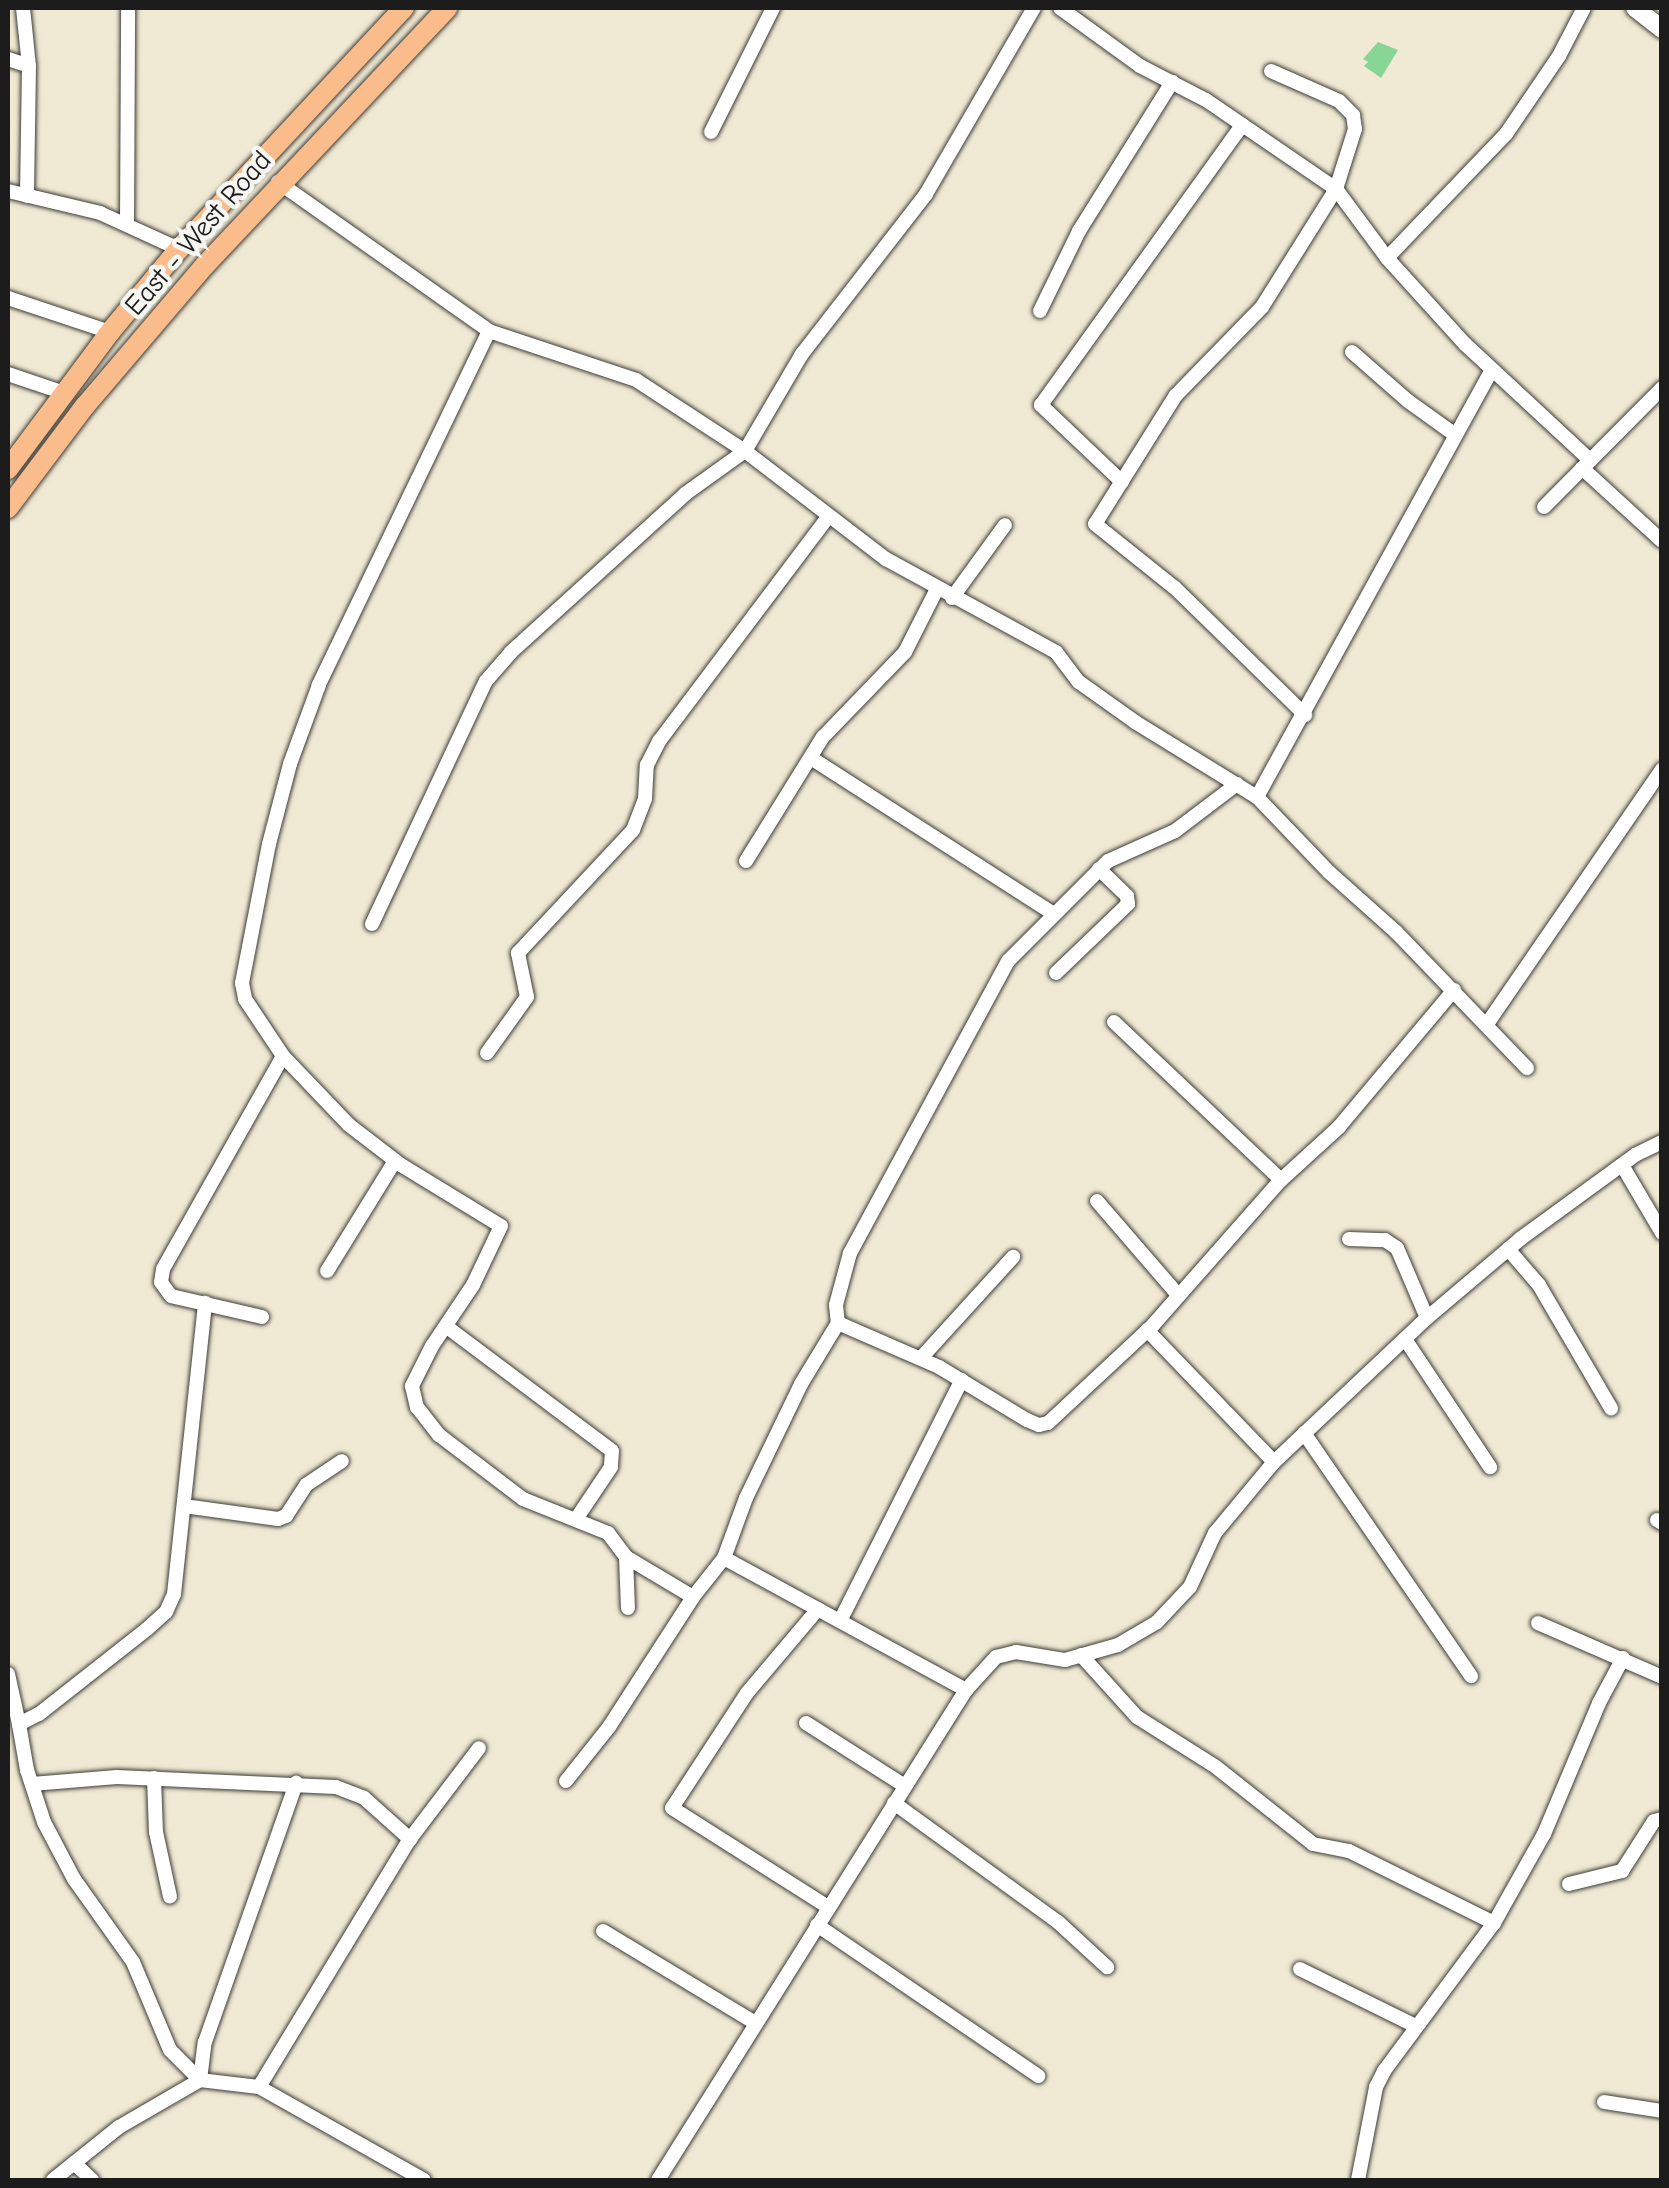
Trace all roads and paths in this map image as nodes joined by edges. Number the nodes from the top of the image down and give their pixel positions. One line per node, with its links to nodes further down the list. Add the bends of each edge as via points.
1 (23, 8): 14 (street)
2 (128, 8): 23 (street)
3 (404, 8): 24 (main road, East - West Road)
4 (447, 8): 19 (main road, East - West Road)
5 (772, 8): 18 (street)
6 (1034, 8): 36 (street, via 926,194 802,354)
7 (1060, 8): 16 (street)
8 (1584, 8): 25 (street, via 1506,134)
9 (1636, 8): 12 (street)
10 (1654, 8): 11 (street)
11 (1662, 14)
12 (1662, 28)
13 (8, 59): 14 (street)
14 (29, 66): 22 (street)
15 (1271, 70): 20 (street, via 1338,101 1353,115)
16 (1172, 82): 17 (street); 27 (street, via 1078,232)
17 (1242, 124): 20 (street); 39 (street, via 1041,405)
18 (711, 132)
19 (278, 182): 28 (street); 40 (main road, East - West Road, via 85,406)
20 (1336, 189): 25 (street); 39 (street, via 1262,306 1176,395)
21 (8, 190): 22 (street)
22 (27, 196): 23 (street)
23 (127, 224): 24 (street)
24 (179, 249): 29 (main road, East - West Road)
25 (1387, 258): 31 (street)
26 (8, 298): 29 (street)
27 (1040, 311)
28 (489, 331): 36 (street, via 636,380); 61 (street, via 318,685 290,764 242,983 245,999)
29 (110, 332): 34 (main road, East - West Road)
30 (1352, 352): 35 (street)
31 (1492, 370): 35 (street); 37 (street)
32 (8, 374): 34 (street)
33 (1662, 388): 37 (street)
34 (64, 393): 38 (main road, East - West Road)
35 (1454, 434): 47 (street)
36 (745, 451): 42 (street); 55 (street, via 684,494 486,681)
37 (1586, 464): 41 (street); 44 (street)
38 (8, 468)
39 (1122, 482): 47 (street, via 1095,524 1174,588)
40 (8, 508)
41 (1544, 508)
42 (827, 518): 45 (street); 60 (street, via 660,740 647,765 645,799 633,830 518,953 527,998)
43 (1004, 525): 46 (street)
44 (1662, 542)
45 (936, 590): 46 (street); 48 (street, via 905,652)
46 (952, 598): 50 (street, via 1056,652 1079,682)
47 (1305, 715): 51 (street)
48 (811, 758): 52 (street); 54 (street)
49 (1662, 770): 59 (street)
50 (1237, 784): 51 (street); 53 (street, via 1184,826 1118,854)
51 (1257, 797): 57 (street)
52 (746, 861)
53 (1100, 869): 54 (street); 56 (street, via 1128,904)
54 (1052, 913): 77 (street, via 1008,961 850,1253 836,1305)
55 (372, 924)
56 (1056, 972)
57 (1454, 990): 59 (street); 66 (street, via 1340,1128)
58 (1114, 1022): 66 (street)
59 (1488, 1024): 62 (street)
60 (486, 1052)
61 (283, 1056): 64 (street); 74 (street, via 163,1270 165,1292)
62 (1527, 1068)
63 (1662, 1142): 65 (street)
64 (395, 1160): 72 (street); 78 (street, via 501,1226)
65 (1622, 1165): 68 (street); 70 (street)
66 (1282, 1180): 73 (street)
67 (1097, 1200): 73 (street)
68 (1662, 1234)
69 (1348, 1239): 76 (street, via 1385,1240 1397,1248)
70 (1508, 1249): 76 (street); 83 (street, via 1539,1285)
71 (1013, 1257): 81 (street)
72 (326, 1271)
73 (1178, 1294): 79 (street)
74 (205, 1303): 75 (street); 88 (street)
75 (262, 1317)
76 (1427, 1318): 80 (street)
77 (838, 1323): 81 (street); 91 (street, via 801,1384)
78 (447, 1326): 89 (street, via 612,1451 610,1467); 89 (street, via 412,1386 416,1407 484,1473 522,1499)
79 (1147, 1330): 82 (street, via 1048,1423 1027,1420); 86 (street)
80 (1405, 1338): 84 (street); 87 (street)
81 (921, 1358): 82 (street)
82 (962, 1380): 95 (street)
83 (1611, 1408)
84 (1304, 1434): 86 (street); 100 (street)
85 (342, 1460): 88 (street, via 306,1485 278,1519)
86 (1274, 1462): 97 (street, via 1215,1532 1190,1587 1157,1622 1118,1645)
87 (1490, 1466)
88 (184, 1506): 104 (street, via 166,1612)
89 (576, 1520): 90 (street, via 608,1533)
90 (626, 1558): 92 (street); 93 (street)
91 (724, 1558): 92 (street); 94 (street)
92 (693, 1598): 109 (street)
93 (628, 1608)
94 (818, 1609): 95 (street); 117 (street, via 746,1693 672,1808)
95 (840, 1621): 102 (street)
96 (1538, 1624): 98 (street)
97 (1081, 1656): 102 (street, via 996,1657); 118 (street, via 1137,1717 1216,1767 1305,1839 1350,1851)
98 (1623, 1658): 101 (street); 118 (street, via 1544,1834)
99 (8, 1674): 104 (street)
100 (1470, 1676)
101 (1662, 1677)
102 (966, 1690): 111 (street)
103 (806, 1723): 111 (street)
104 (19, 1724): 107 (street)
105 (479, 1748): 114 (street)
106 (8, 1772): 107 (street)
107 (29, 1776): 108 (street); 126 (street, via 74,1880 133,1962 170,2050)
108 (154, 1778): 110 (street); 116 (street, via 156,1832)
109 (566, 1781)
110 (296, 1783): 114 (street, via 354,1791); 126 (street, via 205,2042)
111 (905, 1786): 112 (street)
112 (894, 1803): 117 (street); 121 (street, via 1058,1922)
113 (1662, 1819): 115 (street, via 1654,1821 1622,1871)
114 (410, 1839): 127 (street)
115 (1568, 1884)
116 (170, 1898)
117 (828, 1907): 119 (street)
118 (1494, 1923): 124 (street)
119 (817, 1925): 123 (street); 125 (street)
120 (603, 1931): 123 (street)
121 (1107, 1967)
122 (1300, 1969): 124 (street)
123 (754, 2022): 134 (street)
124 (1414, 2025): 135 (street, via 1376,2087)
125 (1038, 2076)
126 (200, 2080): 127 (street); 130 (street)
127 (259, 2087): 133 (street)
128 (1604, 2102): 129 (street)
129 (1662, 2111)
130 (74, 2163): 131 (street); 132 (street)
131 (53, 2180)
132 (92, 2180)
133 (424, 2180)
134 (658, 2180)
135 (1358, 2180)

